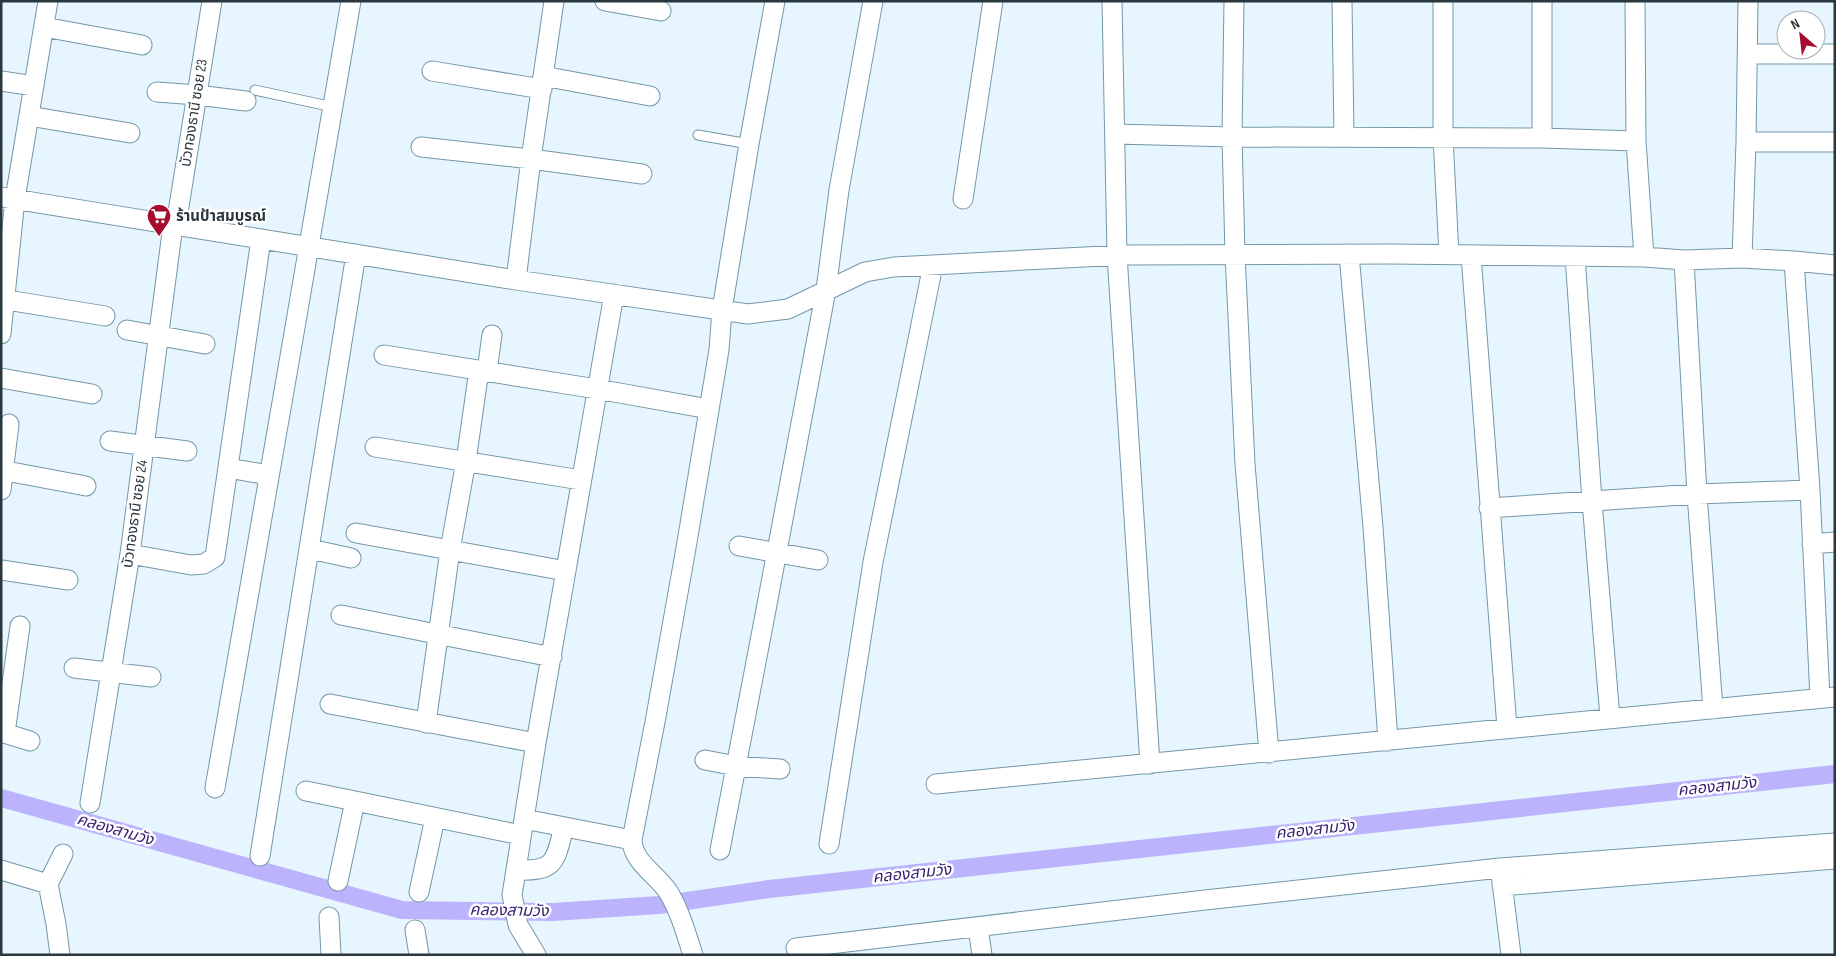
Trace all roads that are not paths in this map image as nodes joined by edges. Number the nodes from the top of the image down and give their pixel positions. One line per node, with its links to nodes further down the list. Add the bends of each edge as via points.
1 (212, 1): 26 (street, บัวทองธานี ซอย 23)
2 (350, 1): 29 (street)
3 (554, 1): 23 (street)
4 (605, 1): 16 (street)
5 (775, 1): 41 (street)
6 (873, 1): 64 (street, via 839,190)
7 (993, 1): 46 (street)
8 (1112, 1): 32 (street)
9 (1234, 1): 34 (street)
10 (1342, 1): 35 (street)
11 (1443, 1): 36 (street)
12 (1542, 1): 37 (street)
13 (1635, 1): 38 (street)
14 (1748, 1): 19 (street)
15 (43, 2): 17 (street)
16 (661, 11)
17 (44, 27): 18 (street); 24 (street)
18 (142, 46)
19 (1748, 54): 20 (street); 39 (street)
20 (1835, 54)
21 (432, 71): 23 (street)
22 (1, 81): 24 (street)
23 (543, 82): 28 (street); 43 (street)
24 (34, 86): 30 (street)
25 (157, 92): 26 (street)
26 (197, 95): 27 (street); 47 (street, บัวทองธานี ซอย 23)
27 (251, 96): 29 (lane)
28 (650, 96)
29 (333, 107): 49 (street)
30 (29, 116): 31 (street); 45 (street)
31 (130, 133)
32 (1115, 134): 34 (street); 55 (street)
33 (698, 135): 41 (lane)
34 (1232, 137): 35 (street); 51 (street)
35 (1344, 137): 36 (street)
36 (1443, 137): 37 (street); 53 (street)
37 (1542, 138): 38 (street)
38 (1636, 141): 57 (street)
39 (1746, 142): 40 (street); 58 (street)
40 (1835, 142)
41 (749, 144): 67 (street)
42 (421, 147): 43 (street)
43 (531, 159): 44 (street); 63 (street)
44 (642, 174)
45 (8, 198): 47 (street); 66 (street)
46 (963, 199)
47 (175, 225): 48 (street); 72 (street, บัวทองธานี ซอย 24)
48 (261, 239): 49 (street); 86 (street)
49 (310, 247): 50 (street); 88 (street)
50 (356, 254): 63 (street); 100 (street)
51 (1235, 254): 52 (street); 55 (street); 126 (street, via 1245,464)
52 (1349, 254): 53 (street); 123 (street)
53 (1449, 255): 54 (street)
54 (1471, 255): 56 (street); 95 (street)
55 (1117, 256): 61 (street); 128 (street)
56 (1574, 256): 57 (street); 94 (street)
57 (1644, 257): 59 (street)
58 (1742, 258): 59 (street); 60 (street)
59 (1684, 260): 93 (street)
60 (1794, 261): 62 (street); 92 (street)
61 (933, 265): 64 (street, via 894,266 865,272); 141 (street, via 873,562)
62 (1835, 265)
63 (516, 280): 65 (street)
64 (826, 290): 67 (street, via 788,309 748,314); 102 (street)
65 (614, 294): 67 (street); 77 (street)
66 (3, 299): 68 (street); 70 (street)
67 (722, 310): 79 (street)
68 (105, 316)
69 (127, 330): 72 (street)
70 (1, 334)
71 (492, 334): 75 (street)
72 (159, 336): 73 (street); 82 (street, บัวทองธานี ซอย 24)
73 (205, 344)
74 (384, 355): 75 (street)
75 (483, 371): 77 (street); 85 (street)
76 (1, 378): 78 (street)
77 (597, 389): 79 (street); 89 (street)
78 (92, 394)
79 (709, 409): 139 (street)
80 (9, 424): 87 (street)
81 (110, 441): 82 (street)
82 (145, 446): 84 (street); 103 (street, บัวทองธานี ซอย 24)
83 (374, 446): 85 (street)
84 (186, 451)
85 (466, 461): 89 (street); 101 (street)
86 (228, 468): 88 (street); 103 (street, via 215,557 204,564 190,565)
87 (3, 470): 90 (street); 91 (street)
88 (268, 475): 132 (street)
89 (581, 480): 107 (street)
90 (86, 486)
91 (1, 490)
92 (1810, 490): 93 (street); 98 (street)
93 (1697, 494): 94 (street); 118 (street)
94 (1592, 501): 95 (street); 119 (street)
95 (1489, 508): 121 (street)
96 (356, 533): 101 (street)
97 (1835, 542): 98 (street)
98 (1812, 544): 116 (street)
99 (739, 546): 102 (street)
100 (310, 549): 104 (street); 144 (street)
101 (450, 550): 107 (street); 111 (street)
102 (777, 552): 105 (street); 129 (street)
103 (130, 554): 114 (street, บัวทองธานี ซอย 24)
104 (351, 558)
105 (818, 560)
106 (1, 570): 108 (street)
107 (566, 571): 112 (street)
108 (68, 580)
109 (340, 615): 111 (street)
110 (20, 626): 122 (street)
111 (438, 634): 112 (street); 120 (street)
112 (552, 657): 125 (street)
113 (74, 668): 114 (street)
114 (111, 672): 115 (street); 135 (street, บัวทองธานี ซอย 24)
115 (151, 677)
116 (1827, 697): 118 (street)
117 (330, 704): 120 (street)
118 (1713, 709): 119 (street)
119 (1610, 718): 121 (street)
120 (426, 723): 125 (street)
121 (1507, 728): 123 (street)
122 (3, 733): 124 (street)
123 (1388, 741): 126 (street)
124 (30, 742)
125 (536, 743): 137 (street)
126 (1269, 752): 128 (street)
127 (705, 760): 129 (street)
128 (1150, 764): 131 (street)
129 (736, 766): 130 (street); 142 (street)
130 (780, 768)
131 (936, 784)
132 (215, 788)
133 (306, 792): 134 (street)
134 (355, 801): 136 (street); 149 (street)
135 (90, 803)
136 (436, 818): 137 (street); 151 (street)
137 (522, 827): 138 (street); 147 (street)
138 (564, 827): 139 (street); 147 (street, via 555,860 539,870)
139 (632, 840): 160 (street, via 632,850 668,891 682,920)
140 (1835, 843): 148 (street)
141 (829, 844)
142 (720, 850)
143 (63, 854): 150 (street)
144 (260, 856)
145 (1835, 859): 148 (street)
146 (1, 870): 150 (street)
147 (516, 870): 159 (street, via 512,895 518,925)
148 (1501, 877): 153 (street, via 1204,900); 162 (street)
149 (338, 881)
150 (48, 884): 156 (street)
151 (419, 892)
152 (328, 917): 157 (street)
153 (978, 927): 155 (street); 161 (street)
154 (415, 930): 158 (street)
155 (796, 948)
156 (60, 955)
157 (331, 955)
158 (419, 955)
159 (536, 955)
160 (692, 955)
161 (982, 955)
162 (1511, 955)

